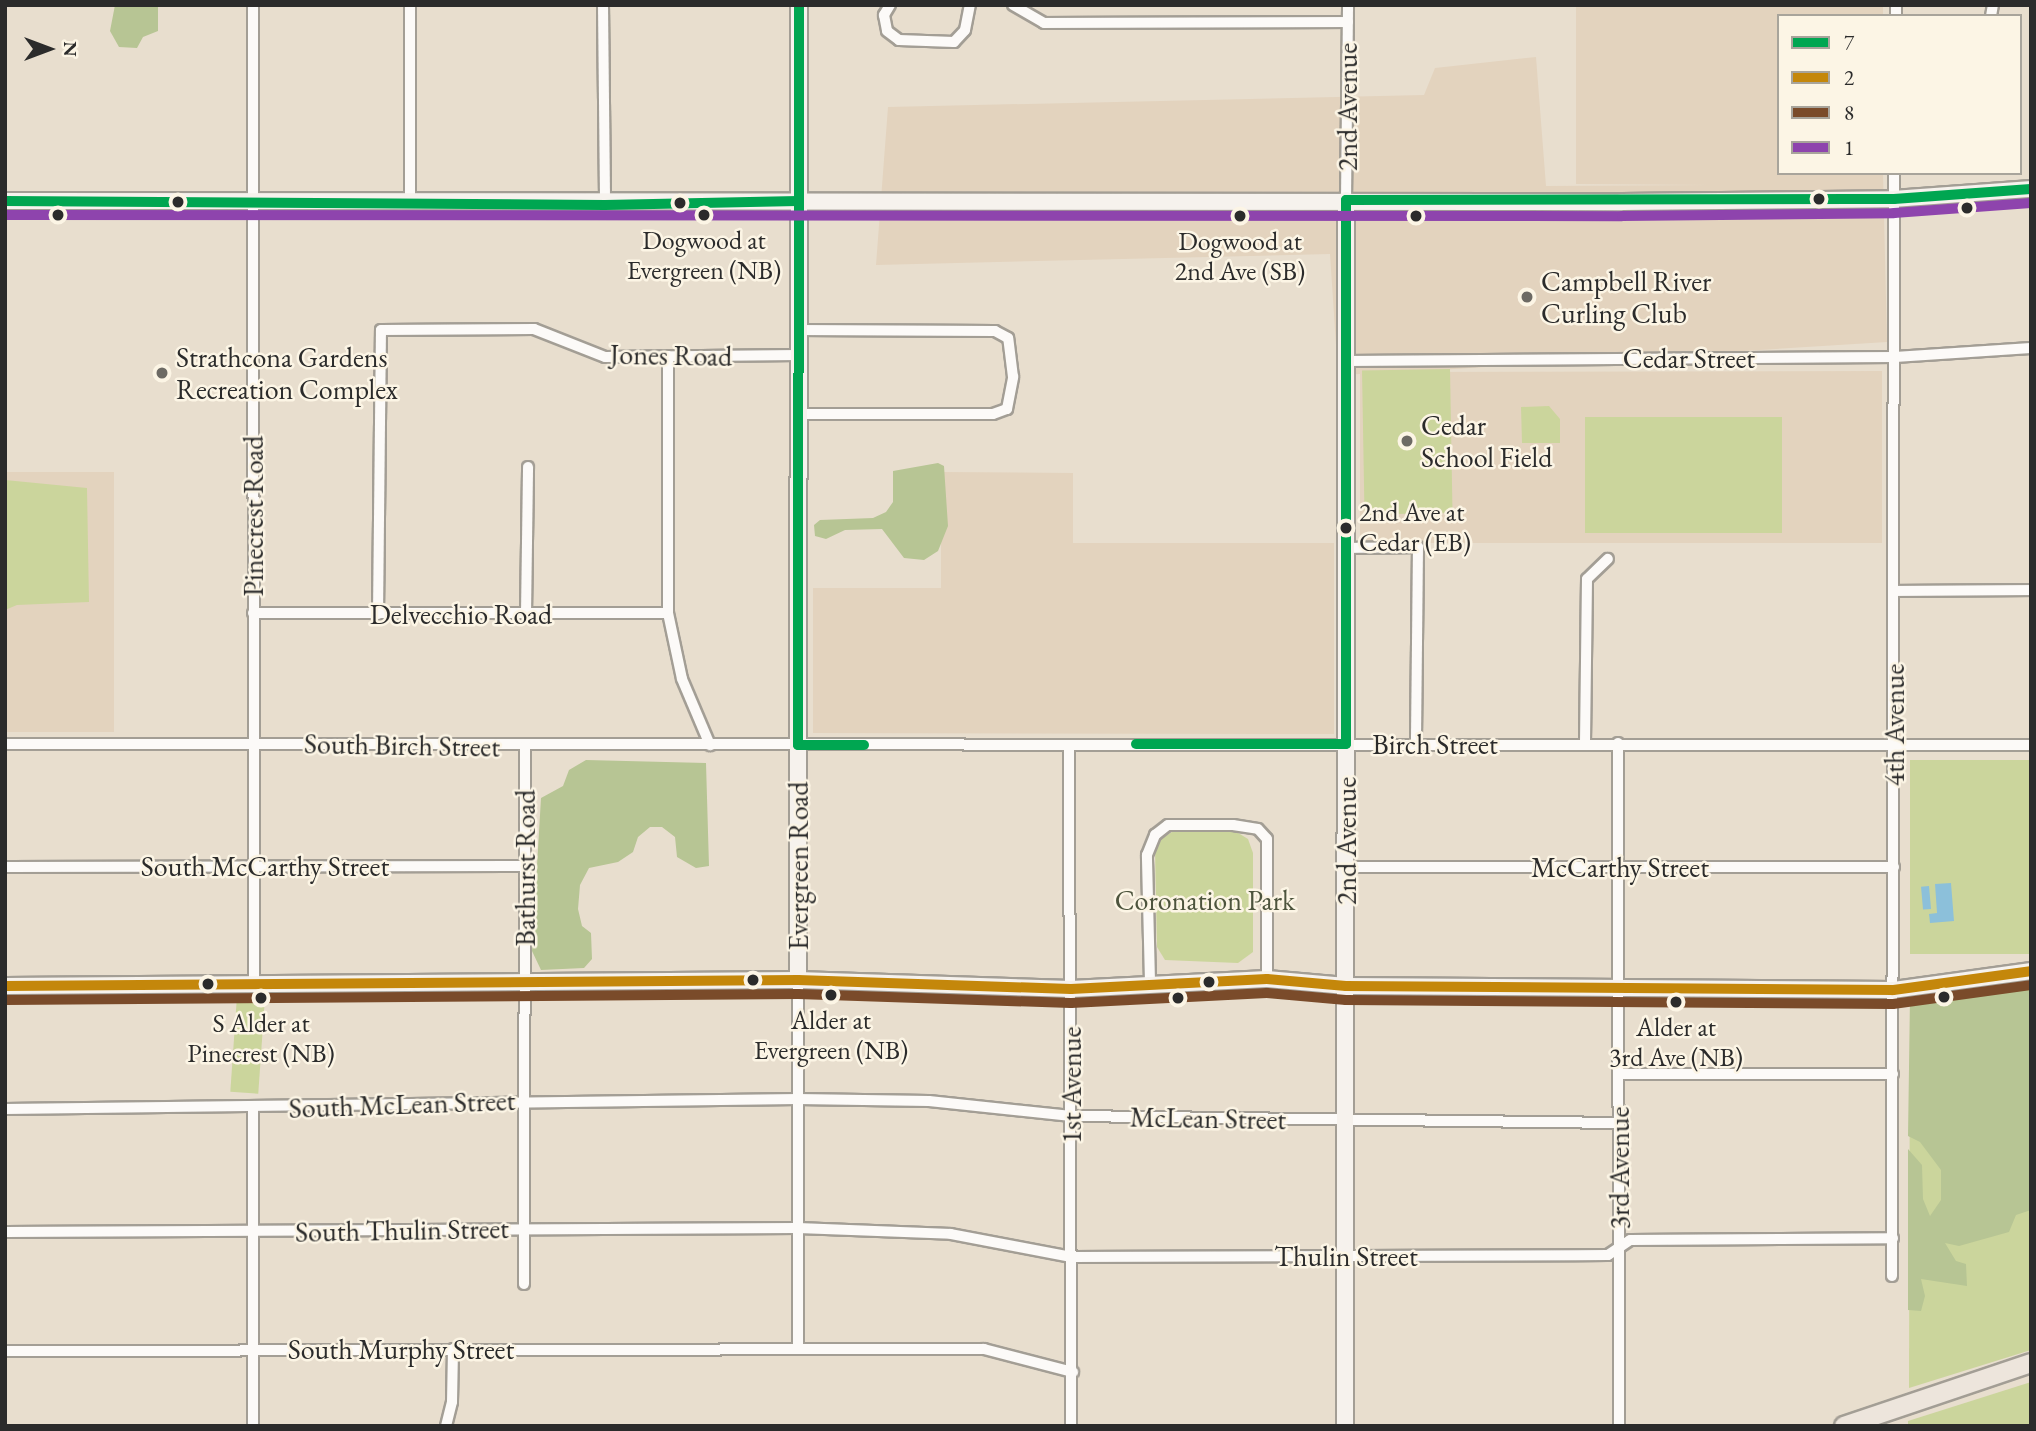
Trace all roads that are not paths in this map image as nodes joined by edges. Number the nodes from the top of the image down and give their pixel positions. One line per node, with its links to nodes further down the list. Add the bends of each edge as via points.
1 (253, 5): 16 (street, Pinecrest Road)
2 (410, 5): 17 (street)
3 (603, 5): 18 (street)
4 (799, 5): 15 (street, Evergreen Road)
5 (890, 5): 6 (street, via 884,15 887,31 898,40 954,42 965,30)
6 (970, 5)
7 (1013, 5): 9 (street, via 1044,23)
8 (1348, 5): 9 (street, 2nd Avenue)
9 (1348, 22): 13 (street, 2nd Avenue)
10 (1895, 175): 12 (street, 4th Avenue)
11 (2031, 189): 12 (street)
12 (1894, 199): 13 (street); 23 (street, 4th Avenue)
13 (1346, 200): 15 (street); 24 (street, 2nd Avenue)
14 (5, 201): 16 (street)
15 (798, 201): 18 (street); 19 (street, Evergreen Road)
16 (253, 204): 17 (street); 31 (street, Pinecrest Road)
17 (410, 204): 18 (street)
18 (605, 205)
19 (798, 330): 21 (street, Evergreen Road); 25 (street, via 995,331 1008,338 1013,377 1007,409 993,414)
20 (2031, 348): 23 (street, Cedar Street)
21 (798, 355): 22 (street, Jones Road); 25 (street, Evergreen Road)
22 (668, 356): 32 (street); 33 (street, Jones Road, via 605,357 534,328 382,330)
23 (1895, 357): 24 (street, Cedar Street); 30 (street, 4th Avenue)
24 (1347, 360): 27 (street, 2nd Avenue)
25 (798, 414): 41 (street, Evergreen Road)
26 (528, 467): 34 (street)
27 (1347, 548): 39 (street, 2nd Avenue); 40 (street, via 1418,547)
28 (1608, 559): 36 (street, via 1587,579)
29 (2031, 590): 30 (street)
30 (1894, 591): 46 (street, 4th Avenue)
31 (253, 613): 33 (street, Delvecchio Road); 35 (street, Pinecrest Road)
32 (668, 613): 34 (street, Delvecchio Road); 45 (street, via 682,678)
33 (378, 614): 34 (street, Delvecchio Road)
34 (526, 614)
35 (254, 743): 38 (street, South Birch Street); 44 (street, South Birch Street); 47 (street, Pinecrest Road)
36 (1586, 743): 37 (street, Birch Street); 40 (street, Birch Street)
37 (1618, 743): 46 (street, Birch Street); 51 (street, 3rd Avenue)
38 (5, 744)
39 (1346, 744): 40 (street, Birch Street); 42 (street, Birch Street); 50 (street, 2nd Avenue)
40 (1416, 744)
41 (798, 745): 42 (street, Birch Street); 45 (street, South Birch Street); 55 (street, Evergreen Road)
42 (1069, 745): 62 (street, 1st Avenue)
43 (2031, 745): 46 (street, Birch Street)
44 (525, 746): 45 (street, South Birch Street); 48 (street, Bathurst Road)
45 (710, 746)
46 (1894, 746): 52 (street, 4th Avenue)
47 (254, 866): 48 (street, South McCarthy Street); 49 (street, South McCarthy Street); 58 (street, Pinecrest Road)
48 (524, 866): 56 (street, Bathurst Road)
49 (5, 867)
50 (1346, 867): 51 (street, McCarthy Street); 60 (street, 2nd Avenue)
51 (1618, 867): 52 (street, McCarthy Street); 61 (street, 3rd Avenue)
52 (1894, 867): 63 (street, 4th Avenue)
53 (2031, 971): 63 (street)
54 (1267, 979): 57 (street); 57 (street, via 1267,839 1258,829 1233,825 1168,825 1155,835 1146,855); 60 (street)
55 (798, 980): 56 (street); 62 (street); 66 (street, Evergreen Road)
56 (524, 982): 58 (street); 67 (street, Bathurst Road)
57 (1150, 982): 62 (street)
58 (254, 985): 59 (street)
59 (5, 986)
60 (1346, 986): 61 (street); 71 (street, 2nd Avenue)
61 (1618, 988): 63 (street); 64 (street, 3rd Avenue)
62 (1071, 989): 70 (street, 1st Avenue)
63 (1893, 990): 65 (street, 4th Avenue)
64 (1619, 1074): 65 (street); 72 (street, 3rd Avenue)
65 (1893, 1074): 77 (street, 4th Avenue)
66 (798, 1099): 67 (street, South McLean Street); 70 (street, McLean Street, via 929,1101); 73 (street, Evergreen Road)
67 (524, 1100): 69 (street, South McLean Street); 74 (street, Bathurst Road)
68 (5, 1109): 69 (street, South McLean Street)
69 (253, 1109): 76 (street)
70 (1071, 1116): 71 (street, McLean Street); 80 (street, 1st Avenue)
71 (1346, 1120): 72 (street, McLean Street); 79 (street, 2nd Avenue)
72 (1619, 1123): 78 (street, 3rd Avenue)
73 (798, 1228): 74 (street, South Thulin Street); 80 (street, Thulin Street, via 951,1234); 84 (street, Evergreen Road)
74 (524, 1229): 76 (street, South Thulin Street); 82 (street, Bathurst Road)
75 (5, 1232): 76 (street, South Thulin Street)
76 (251, 1232): 85 (street)
77 (1893, 1238): 78 (street, Thulin Street, via 1630,1240); 81 (street, 4th Avenue)
78 (1619, 1248): 79 (street, Thulin Street, via 1608,1255); 93 (street, 3rd Avenue)
79 (1346, 1256): 80 (street, Thulin Street); 92 (street, 2nd Avenue)
80 (1072, 1257): 88 (street, 1st Avenue)
81 (1892, 1276)
82 (524, 1284)
83 (453, 1349): 84 (street, South Murphy Street); 85 (street, South Murphy Street); 90 (street, via 452,1402)
84 (798, 1349): 88 (street, South Murphy Street, via 984,1349)
85 (252, 1350): 86 (street, South Murphy Street); 89 (street)
86 (5, 1351)
87 (2031, 1363): 94 (main road)
88 (1073, 1372): 91 (street, 1st Avenue)
89 (253, 1426)
90 (446, 1426)
91 (1071, 1426)
92 (1345, 1426)
93 (1619, 1426)
94 (1844, 1426)

